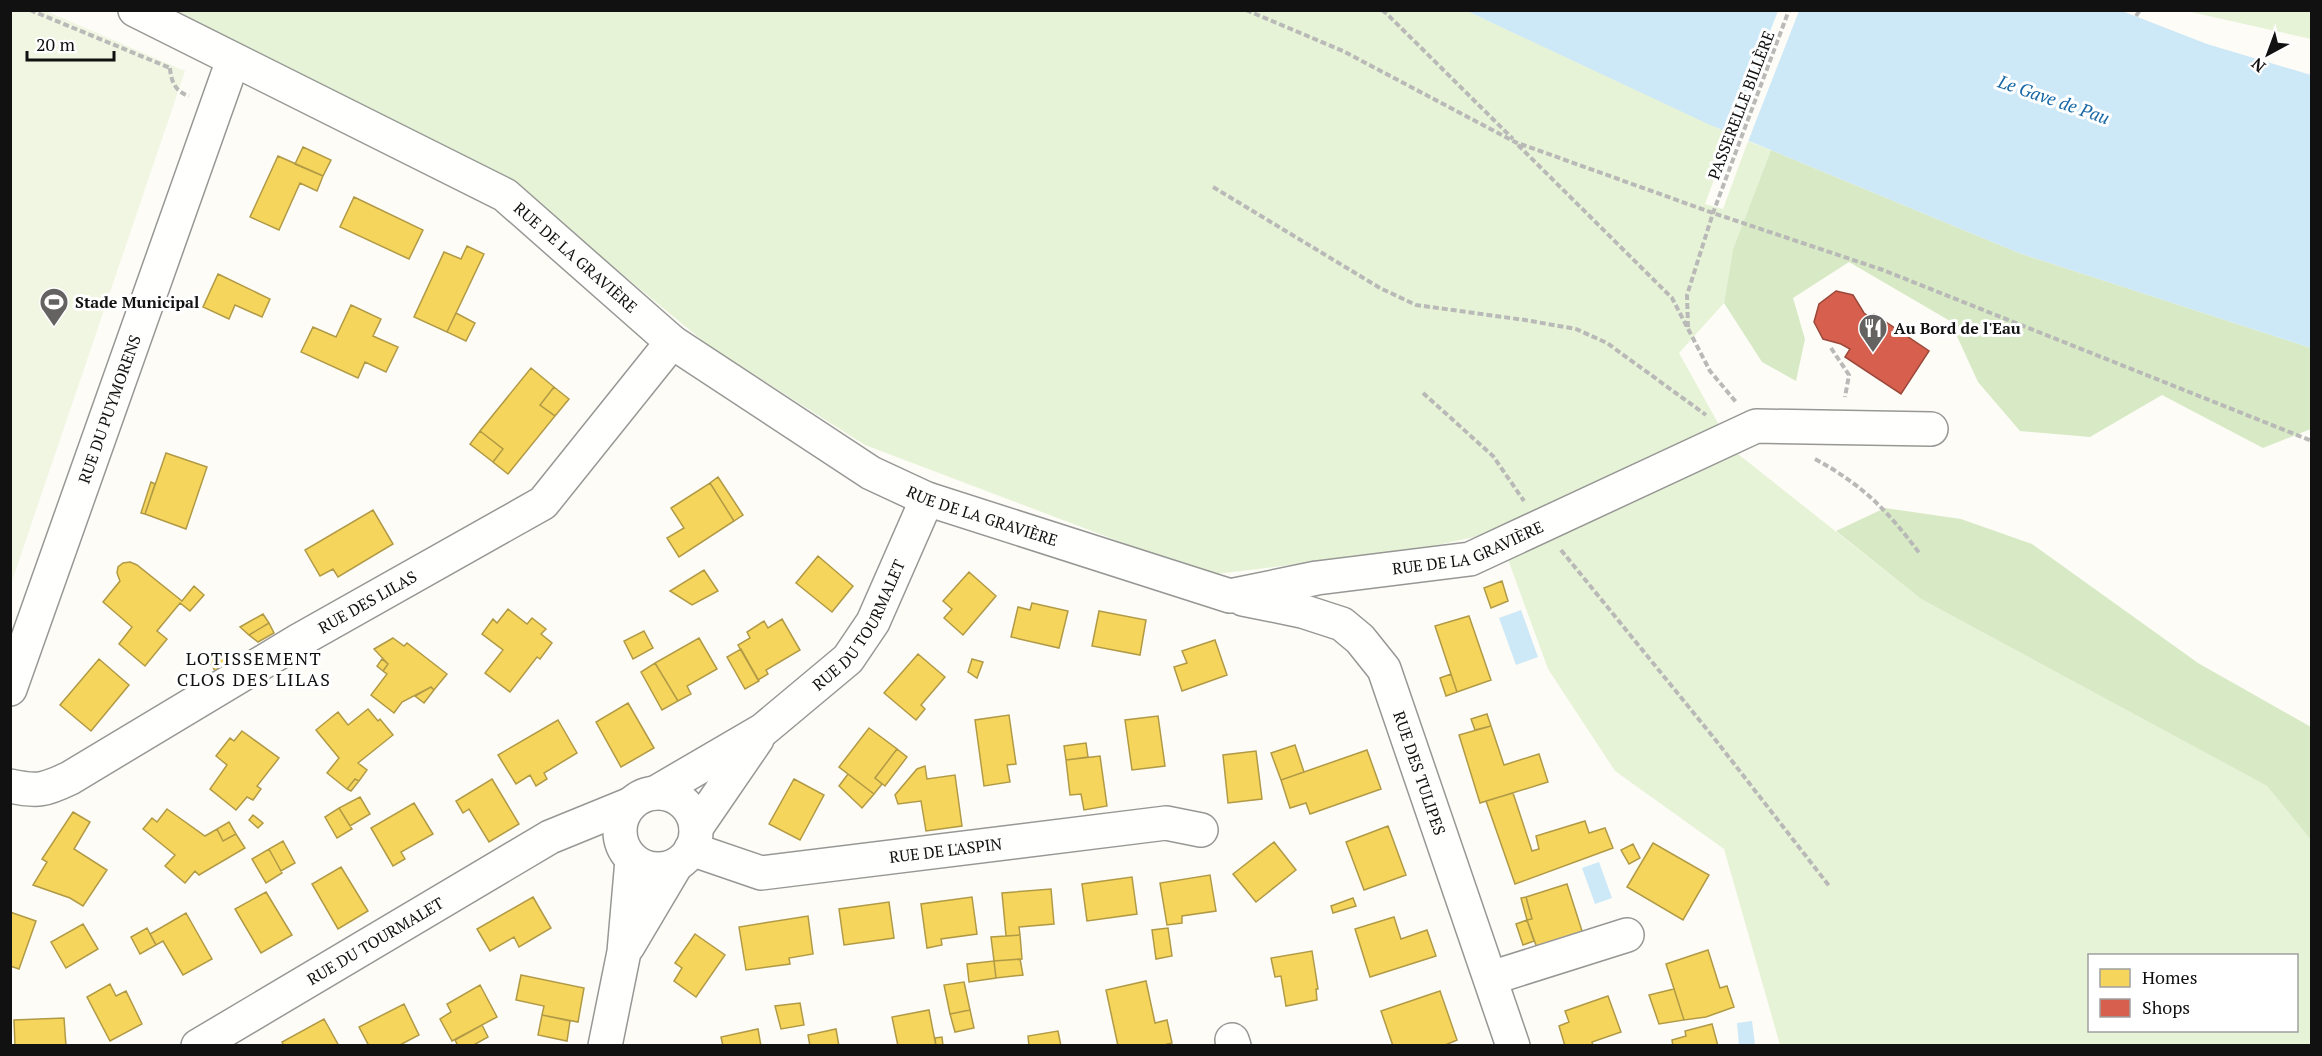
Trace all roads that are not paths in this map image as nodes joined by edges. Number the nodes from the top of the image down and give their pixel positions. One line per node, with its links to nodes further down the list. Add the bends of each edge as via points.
1 (135, 10): 2 (street, RUE DE LA GRAVIÈRE)
2 (233, 60): 3 (street, RUE DE LA GRAVIÈRE, via 505,195); 7 (street, RUE DU PUYMORENS)
3 (672, 342): 5 (street, RUE DE LA GRAVIÈRE, via 871,473); 9 (street, RUE DES LILAS, via 543,503 298,641 70,778 47,789)
4 (1931, 429): 6 (street, RUE DE LA GRAVIÈRE, via 1756,426 1470,559 1317,578)
5 (927, 499): 6 (street, RUE DE LA GRAVIÈRE); 8 (street, RUE DU TOURMALET, via 873,622 848,659)
6 (1230, 596): 17 (street, RUE DES TULIPES, via 1342,624 1384,669)
7 (10, 689)
8 (763, 730): 10 (street, RUE DU TOURMALET); 13 (street, RUE DU TOURMALET)
9 (10, 786)
10 (643, 799): 12 (street, RUE DU TOURMALET); 13 (street, via 668,795 680,800 693,817); 14 (street, via 623,814 620,839)
11 (1201, 830): 13 (street, RUE DE L'ASPIN, via 1166,823 761,873)
12 (550, 837): 14 (street); 18 (street, RUE DU TOURMALET)
13 (688, 847): 14 (street, via 665,869 642,866); 16 (street, RUE DU TOURMALET)
14 (628, 855): 16 (street)
15 (1627, 935): 17 (street)
16 (624, 952): 19 (street)
17 (1491, 978): 20 (street, RUE DES TULIPES)
18 (198, 1046)
19 (605, 1046)
20 (1513, 1046)

